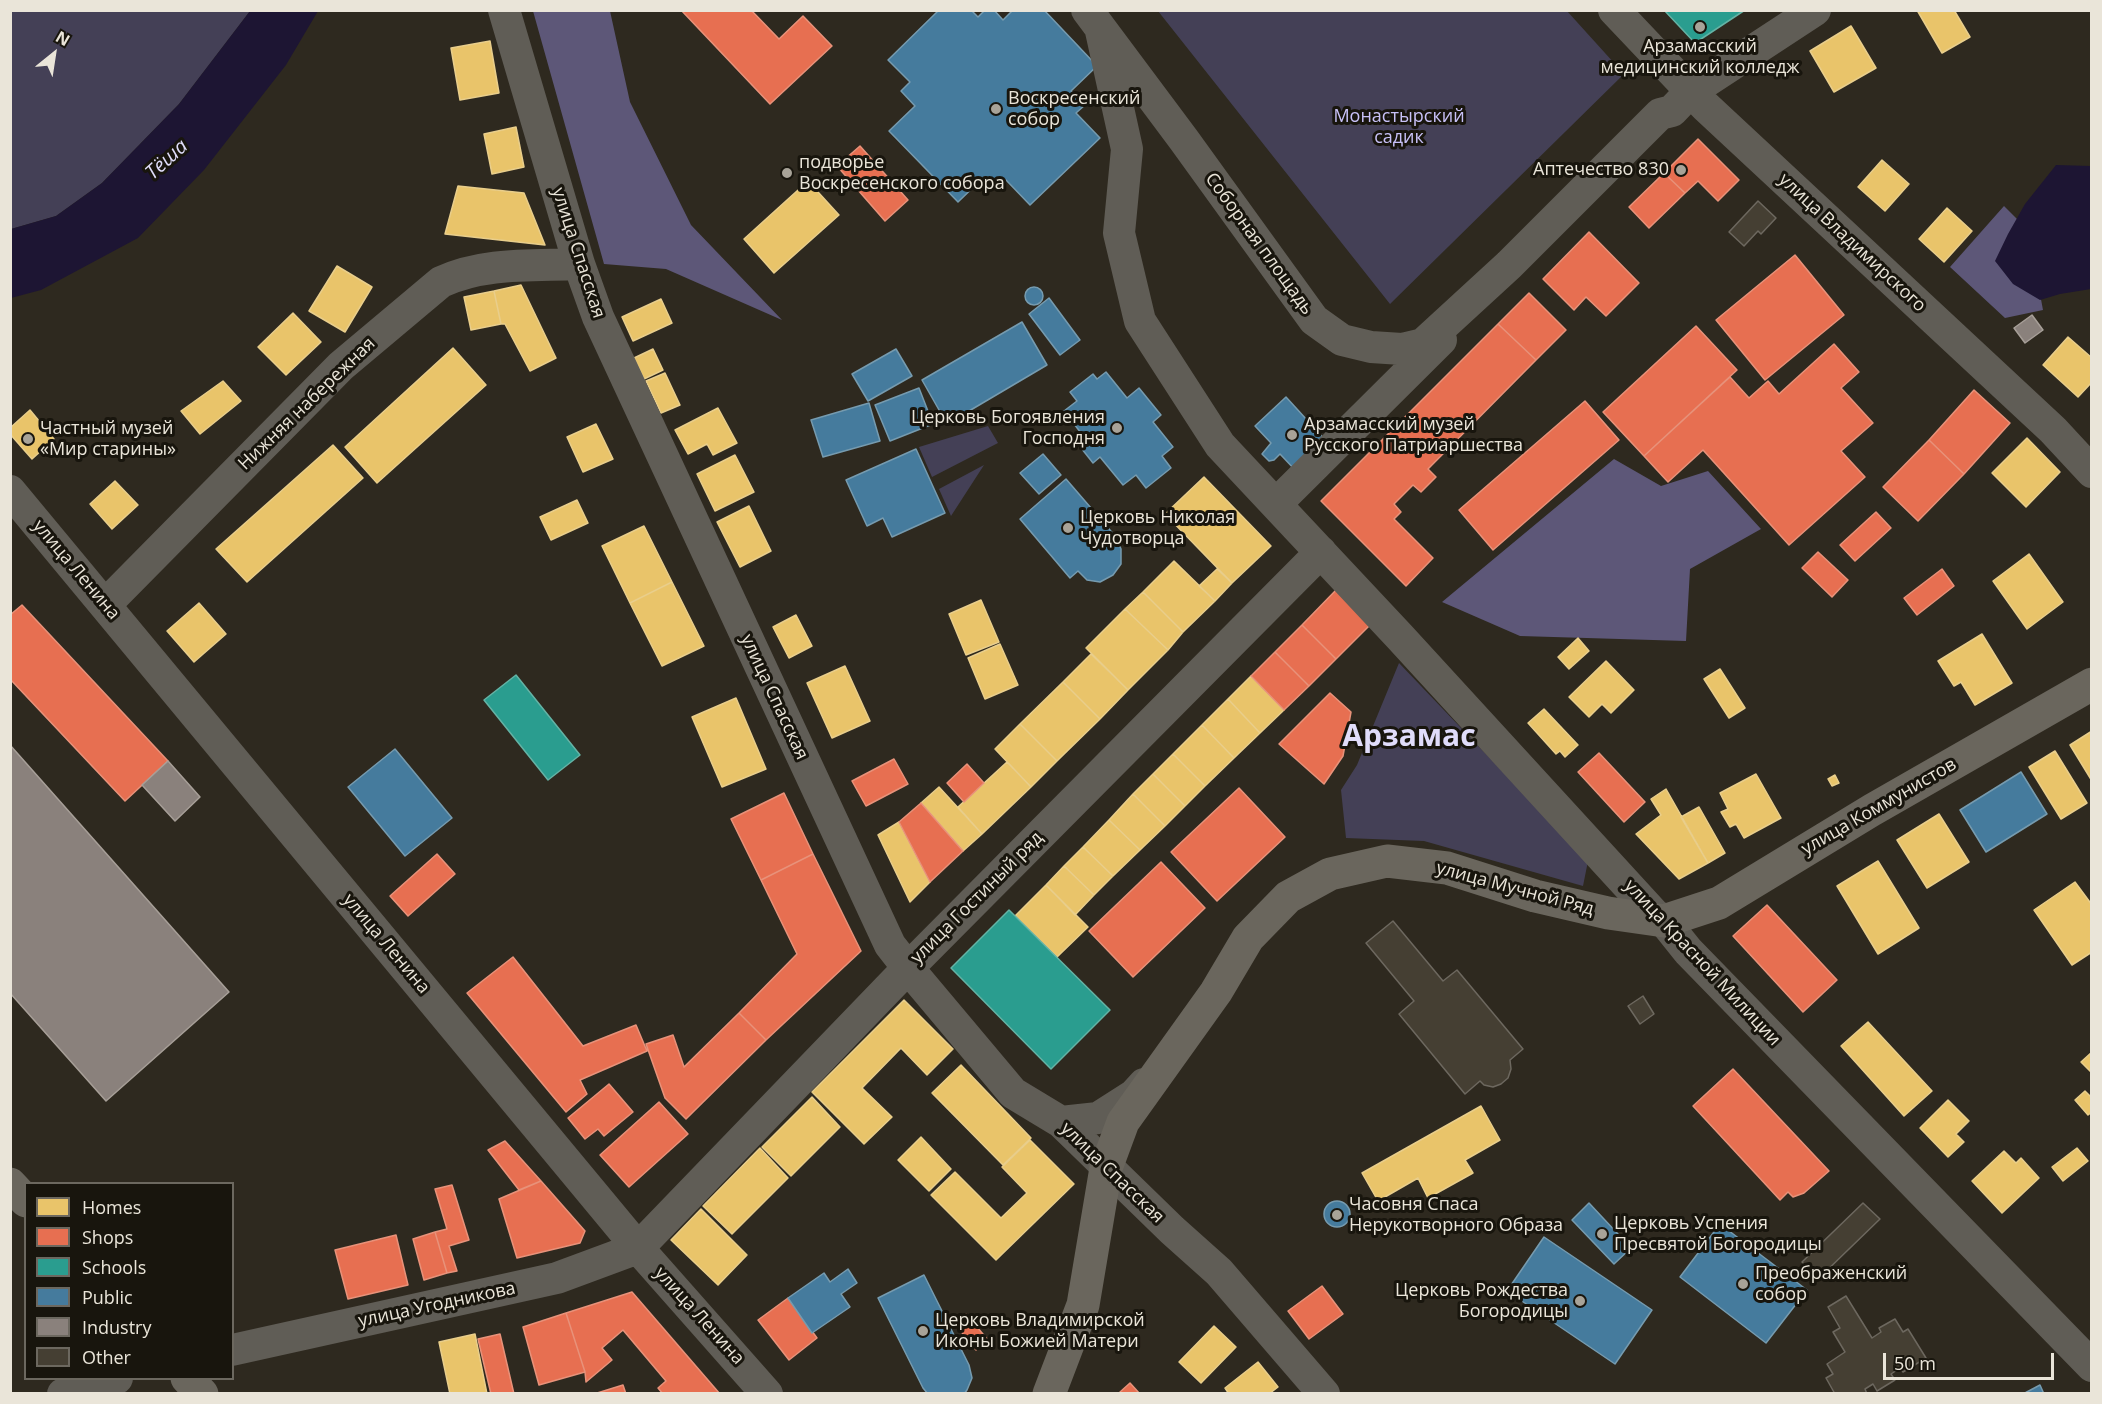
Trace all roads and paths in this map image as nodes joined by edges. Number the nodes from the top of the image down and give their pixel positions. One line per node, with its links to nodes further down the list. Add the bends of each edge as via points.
1 (504, 10): 6 (street, улица Спасская)
2 (1614, 10): 5 (street, улица Владимирского)
3 (1815, 10): 5 (street)
4 (1094, 21): 5 (street, Соборная площадь, via 1314,320 1342,340 1371,347 1402,349 1423,344 1509,265 1659,114); 9 (street, Соборная площадь, via 1127,149 1119,233 1140,321 1220,445)
5 (1681, 101): 7 (street, улица Владимирского, via 2053,430); 9 (street)
6 (579, 264): 11 (street, Нижняя набережная, via 489,267 441,282 341,366); 14 (street, улица Спасская, via 598,317 890,945)
7 (2091, 472)
8 (10, 491): 11 (street, улица Ленина)
9 (1277, 503): 10 (street, Соборная площадь)
10 (1321, 552): 13 (street, улица Красной Милиции); 14 (street, улица Гостиный ряд)
11 (105, 605): 20 (street, улица Ленина)
12 (2091, 684): 13 (main road, улица Коммунистов, via 1719,903)
13 (1664, 921): 15 (main road, улица Мучной Ряд, via 1535,896 1446,868 1387,861 1330,874 1288,897 1248,938 1216,992); 22 (street, улица Красной Милиции, via 1688,951)
14 (908, 968): 16 (street, улица Спасская, via 1014,1093); 20 (street, улица Гостиный ряд)
15 (1167, 1059): 16 (street, улица Мучной Ряд, via 1134,1095 1098,1118); 17 (main road, улица Мучной Ряд, via 1124,1122)
16 (1061, 1122): 17 (street, улица Спасская)
17 (1106, 1168): 28 (main road, улица Мучной Ряд, via 1083,1305); 29 (street, улица Спасская, via 1219,1272)
18 (10, 1184): 19 (main road)
19 (24, 1199)
20 (638, 1248): 21 (street, улица Угодникова, via 557,1278); 27 (street, улица Ленина)
21 (234, 1350)
22 (2091, 1366)
23 (110, 1380): 25 (street)
24 (189, 1380): 26 (main road)
25 (63, 1394)
26 (202, 1394)
27 (767, 1394)
28 (1049, 1394)
29 (1324, 1394)

